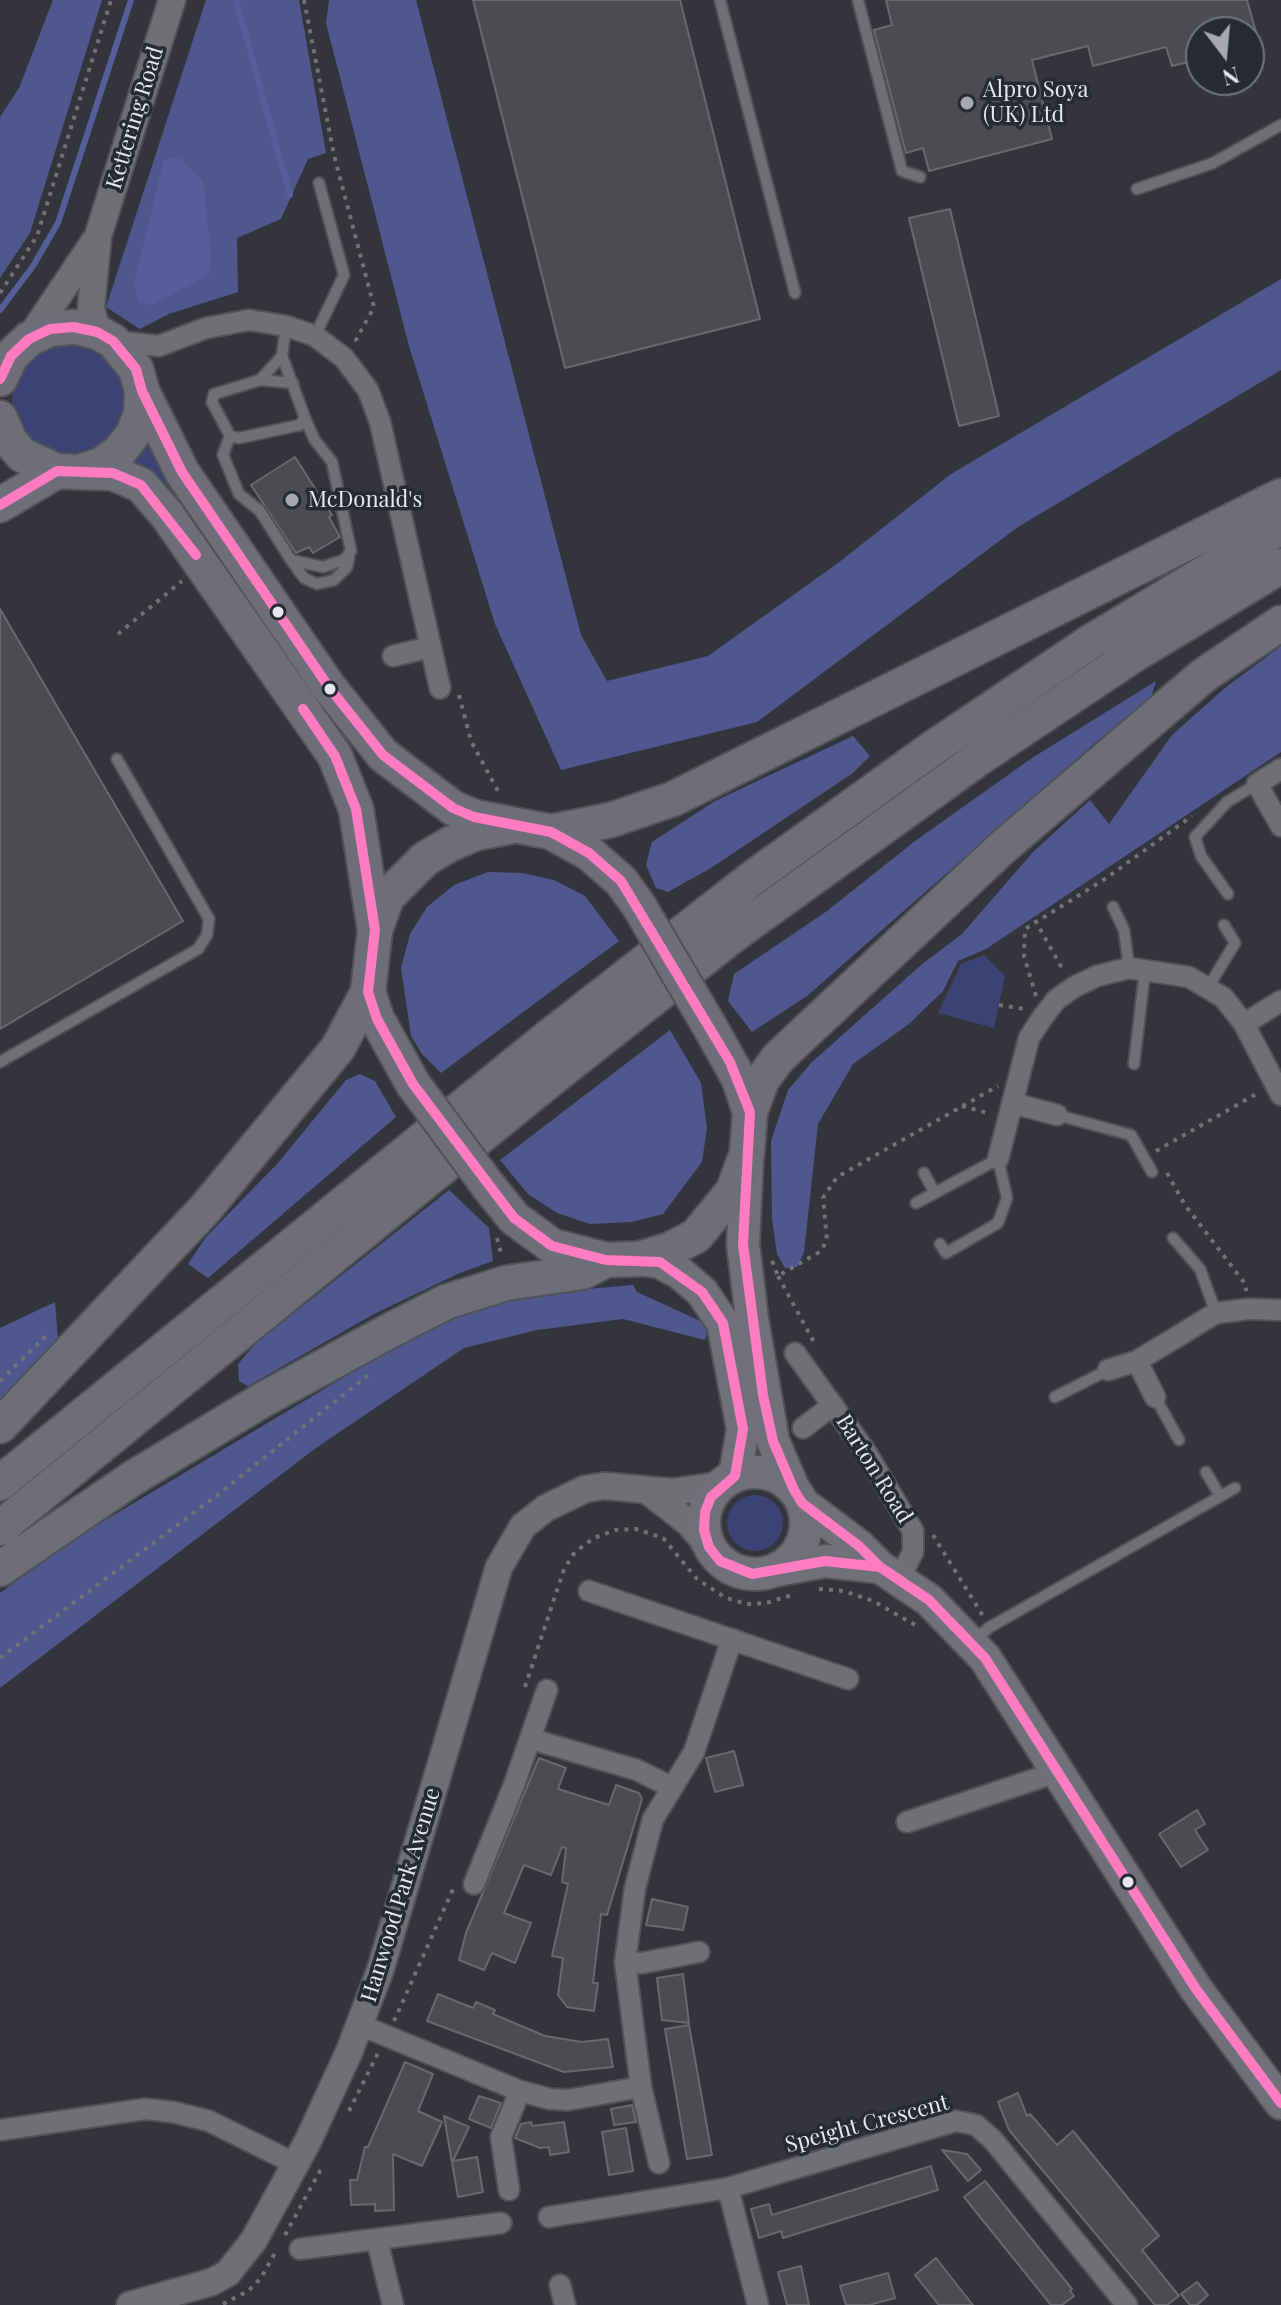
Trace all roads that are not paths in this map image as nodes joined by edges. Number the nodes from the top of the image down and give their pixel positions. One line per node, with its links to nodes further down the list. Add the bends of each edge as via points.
1 (172, 0): 8 (street, Kettering Road)
2 (720, 0): 9 (lane)
3 (858, 0): 5 (lane, via 902,171)
4 (1281, 125): 7 (lane, via 1213,163)
5 (920, 177)
6 (319, 183): 12 (lane, via 344,275)
7 (1137, 189)
8 (98, 236): 11 (street, via 91,308); 13 (street)
9 (795, 293)
10 (286, 326): 12 (street); 14 (street, via 249,320 206,328); 15 (lane)
11 (105, 336): 13 (highway, via 74,327 50,329); 14 (street); 19 (highway, via 126,354)
12 (315, 336): 31 (street, via 344,358 368,390 380,422)
13 (29, 339): 16 (highway, via 11,356)
14 (159, 346): 19 (street)
15 (282, 356): 17 (lane); 18 (lane)
16 (0, 379)
17 (260, 380): 18 (lane); 22 (lane, via 214,394 212,402)
18 (293, 383): 20 (lane)
19 (140, 384): 23 (highway, via 141,413 119,452 101,465); 37 (highway, via 182,472 328,686 383,755 453,808 474,817)
20 (305, 418): 22 (lane, via 300,425); 27 (lane, via 332,462)
21 (0, 424): 23 (highway, via 22,455)
22 (230, 436): 28 (lane, via 223,455 239,494 260,511)
23 (68, 471): 25 (highway); 43 (highway, via 113,473 141,485 335,756 356,809)
24 (1281, 496): 39 (highway, via 673,799 611,820)
25 (0, 505)
26 (1281, 527): 77 (highway, via 1089,643 754,877)
27 (351, 551): 28 (lane, via 344,560 323,567); 28 (lane, via 347,567 334,580 317,584 304,578)
28 (291, 560)
29 (1281, 566): 82 (highway, via 979,758 736,933)
30 (1281, 623): 53 (highway, via 1204,675 1003,847 778,1058 762,1080)
31 (431, 647): 32 (street); 33 (street)
32 (393, 656)
33 (449, 687)
34 (117, 759): 49 (lane, via 209,919 207,935 198,949)
35 (1281, 769): 36 (street)
36 (1257, 784): 38 (street); 40 (lane, via 1227,802 1195,837 1201,856)
37 (512, 812): 39 (highway); 43 (highway, via 425,859 387,897)
38 (1281, 826)
39 (551, 832): 53 (highway, bridge, via 589,853 621,881 639,906 739,1079)
40 (1228, 894)
41 (1113, 907): 44 (lane)
42 (1224, 925): 45 (lane, via 1235,943)
43 (375, 930): 46 (highway)
44 (1137, 969): 45 (street, via 1189,977); 50 (lane); 52 (street, via 1097,976 1056,1000 1029,1038)
45 (1209, 986): 48 (street)
46 (368, 992): 63 (highway, bridge, via 413,1084 514,1218 552,1246); 72 (highway, via 338,1048 205,1209)
47 (1281, 1001): 48 (street)
48 (1244, 1024): 51 (street)
49 (0, 1062)
50 (1134, 1064)
51 (1277, 1090)
52 (1006, 1110): 54 (street); 56 (street)
53 (750, 1112): 55 (highway)
54 (1057, 1115): 57 (lane, via 1131,1135)
55 (747, 1153): 63 (highway, via 733,1191 696,1236 669,1250); 80 (main road, via 743,1244 752,1319 773,1441)
56 (998, 1159): 59 (lane); 62 (lane, via 1007,1198 998,1223 946,1253)
57 (1152, 1172)
58 (924, 1173): 59 (lane)
59 (935, 1193): 60 (lane)
60 (916, 1203)
61 (1173, 1238): 65 (lane, via 1200,1269)
62 (940, 1244)
63 (622, 1259): 76 (main road, via 660,1262 680,1273 702,1292 723,1323 743,1429); 84 (highway, via 583,1272 506,1283 446,1302 264,1399 133,1478)
64 (1281, 1310): 65 (street)
65 (1216, 1313): 67 (street)
66 (795, 1353): 71 (street, Barton Road)
67 (1137, 1361): 68 (street); 70 (street)
68 (1108, 1370): 69 (lane)
69 (1055, 1397)
70 (1155, 1397): 74 (lane)
71 (833, 1405): 73 (street, Barton Road); 86 (street, Barton Road, via 913,1531 913,1552)
72 (0, 1426)
73 (803, 1428)
74 (1179, 1440)
75 (1206, 1472): 81 (lane)
76 (728, 1480): 79 (street, Hanwood Park Avenue, via 672,1492); 80 (main road, via 766,1473); 83 (main road, via 705,1512)
77 (0, 1483)
78 (1235, 1488): 81 (lane)
79 (645, 1489): 83 (street, via 689,1523); 99 (street, Hanwood Park Avenue, via 604,1486 564,1498 523,1526 499,1567 397,1918)
80 (798, 1496): 85 (main road, via 805,1535 798,1551); 86 (main road)
81 (1220, 1496): 88 (lane)
82 (0, 1528)
83 (709, 1547): 85 (main road, via 735,1570)
84 (0, 1569)
85 (770, 1572): 86 (main road, via 825,1561)
86 (889, 1573): 88 (main road)
87 (589, 1591): 89 (street)
88 (981, 1635): 93 (main road)
89 (732, 1639): 90 (street); 94 (street, via 694,1752)
90 (848, 1679)
91 (547, 1690): 92 (street)
92 (531, 1739): 94 (street, via 637,1770); 96 (street)
93 (1057, 1772): 95 (street); 102 (main road, via 1196,1989)
94 (671, 1787): 98 (street, via 653,1819 635,1888)
95 (907, 1822)
96 (465, 1882)
97 (699, 1952): 98 (street)
98 (625, 1962): 100 (street)
99 (360, 2025): 101 (street); 105 (street, Hanwood Park Avenue)
100 (641, 2087): 101 (street, via 568,2100); 104 (street)
101 (520, 2091): 107 (street, via 501,2137)
102 (1281, 2103)
103 (0, 2130): 105 (street, via 145,2109 173,2112 209,2121)
104 (659, 2163)
105 (296, 2164): 112 (street, Hanwood Park Avenue, via 254,2240 228,2273)
106 (728, 2188): 108 (street, Speight Crescent); 114 (street); 115 (street, Speight Crescent, via 956,2121 976,2125)
107 (509, 2190)
108 (549, 2217)
109 (501, 2223): 110 (street)
110 (377, 2240): 111 (street); 113 (street)
111 (300, 2249)
112 (130, 2305)
113 (393, 2305)
114 (758, 2305)
115 (1127, 2305)

